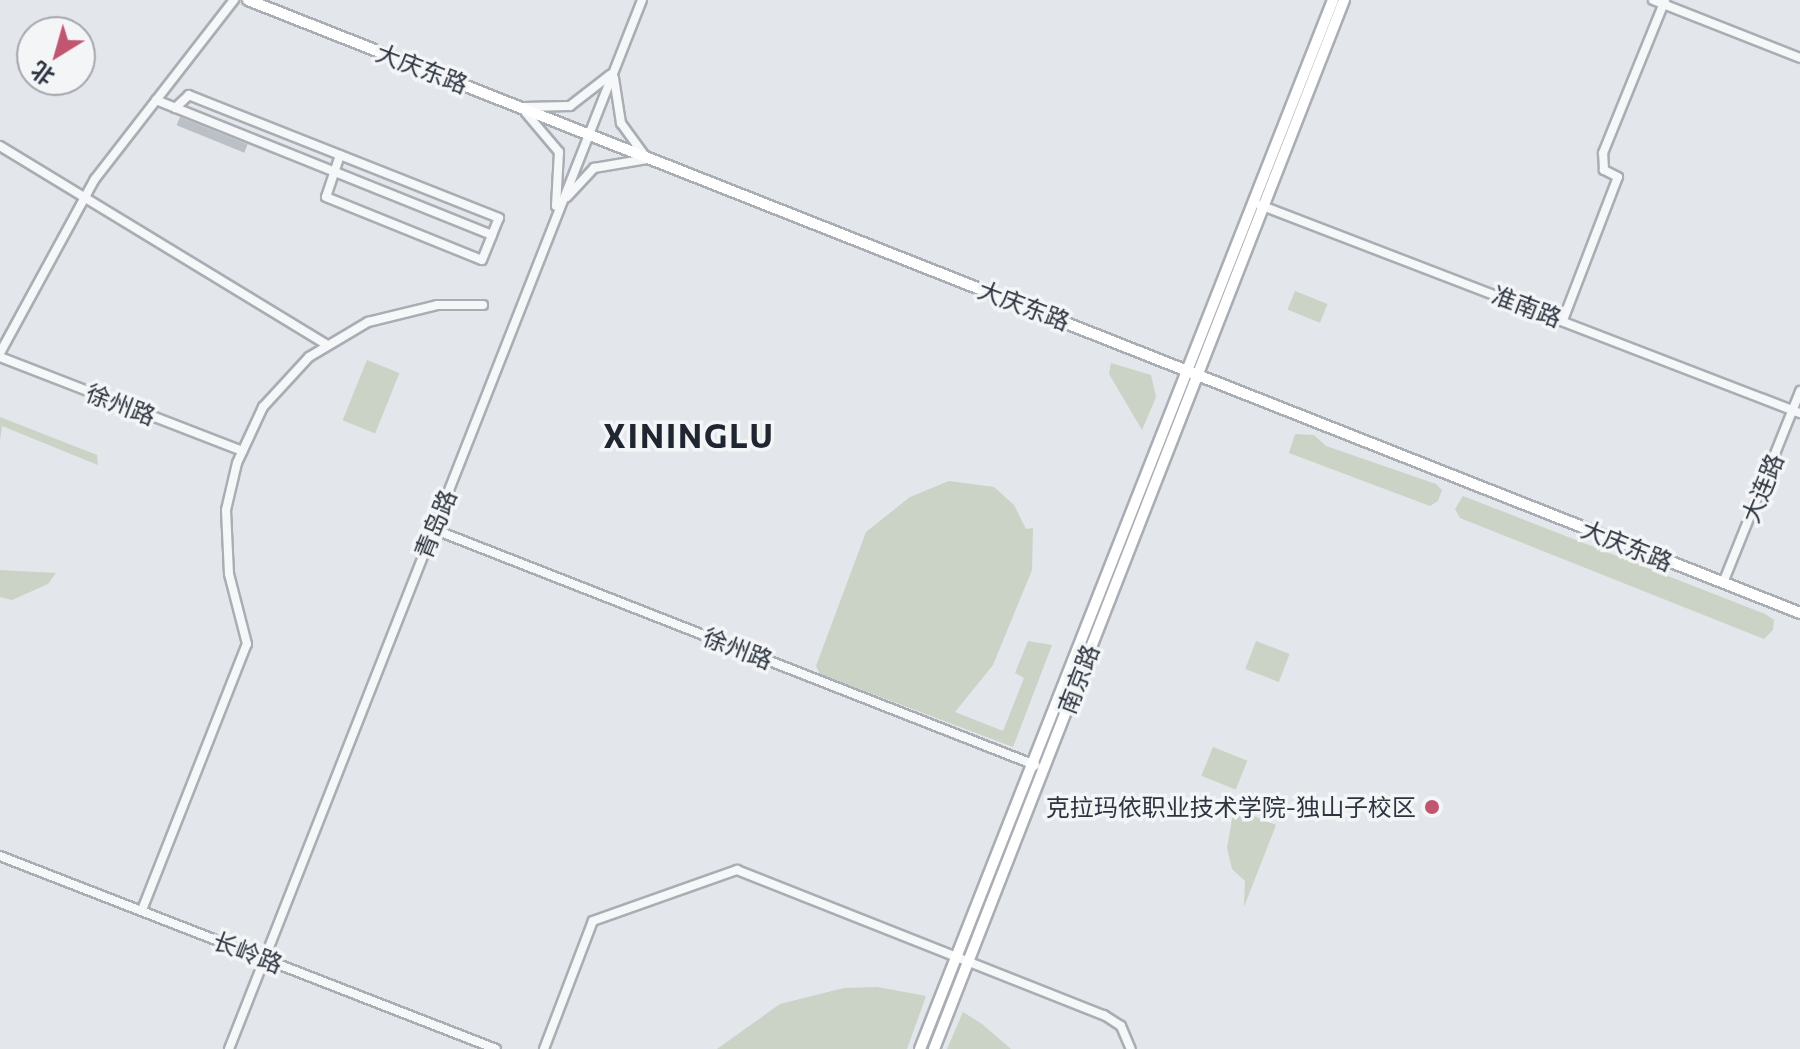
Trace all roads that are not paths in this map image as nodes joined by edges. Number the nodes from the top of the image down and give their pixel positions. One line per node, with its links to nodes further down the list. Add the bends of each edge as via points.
1 (234, 0): 10 (street)
2 (248, 0): 11 (main road, 大庆东路)
3 (642, 0): 9 (street, 青岛路)
4 (1333, 0): 22 (main road)
5 (1344, 0): 22 (main road)
6 (1653, 0): 7 (street)
7 (1664, 2): 8 (street); 27 (street, via 1603,153 1604,170 1618,177)
8 (1800, 58)
9 (613, 72): 11 (street, via 570,106); 15 (street, 青岛路); 18 (street, via 621,123)
10 (156, 100): 12 (street); 21 (street)
11 (519, 106): 15 (main road, 大庆东路); 24 (street, via 559,152)
12 (175, 108): 13 (street, via 189,95); 14 (street)
13 (235, 113): 14 (street); 17 (street)
14 (229, 129): 19 (street)
15 (589, 134): 18 (main road, 大庆东路); 24 (street, 青岛路)
16 (0, 146): 21 (street)
17 (340, 155): 19 (street); 20 (street)
18 (647, 159): 24 (street, via 594,168); 30 (main road, 大庆东路)
19 (333, 171): 23 (street); 25 (street, via 326,197 482,260)
20 (425, 190): 23 (street); 25 (street, via 499,218)
21 (84, 197): 28 (street); 29 (street)
22 (1258, 204): 27 (street, 准南路); 30 (main road, 南京路); 31 (main road, 南京路)
23 (420, 206): 25 (street)
24 (553, 223): 35 (street, 青岛路)
25 (492, 235)
26 (483, 305): 28 (street, via 401,311)
27 (1563, 320): 33 (street, 准南路)
28 (327, 345): 34 (street, via 283,381)
29 (0, 355): 34 (street, 徐州路)
30 (1189, 363): 31 (main road, 大庆东路); 38 (main road, 南京路)
31 (1199, 373): 36 (main road, 大庆东路); 39 (main road, 南京路)
32 (1800, 391): 33 (street, 大连路)
33 (1796, 411): 36 (street, 大连路)
34 (242, 451): 41 (street, via 226,510 226,545 247,644)
35 (433, 529): 38 (street, 徐州路); 43 (street, 青岛路)
36 (1723, 583): 37 (main road, 大庆东路)
37 (1800, 613)
38 (1032, 764): 39 (street, 徐州路); 42 (main road, 南京路)
39 (1043, 768): 44 (main road, 南京路)
40 (0, 856): 41 (street, 长岭路)
41 (142, 910): 43 (street, 长岭路)
42 (956, 956): 44 (street); 47 (street, via 737,870 593,921); 48 (main road, 南京路)
43 (264, 958): 45 (street, 青岛路); 46 (street, 长岭路)
44 (968, 961): 49 (main road, 南京路); 50 (street, via 1104,1015 1121,1026)
45 (229, 1049)
46 (496, 1049)
47 (544, 1049)
48 (920, 1049)
49 (934, 1049)
50 (1131, 1049)

